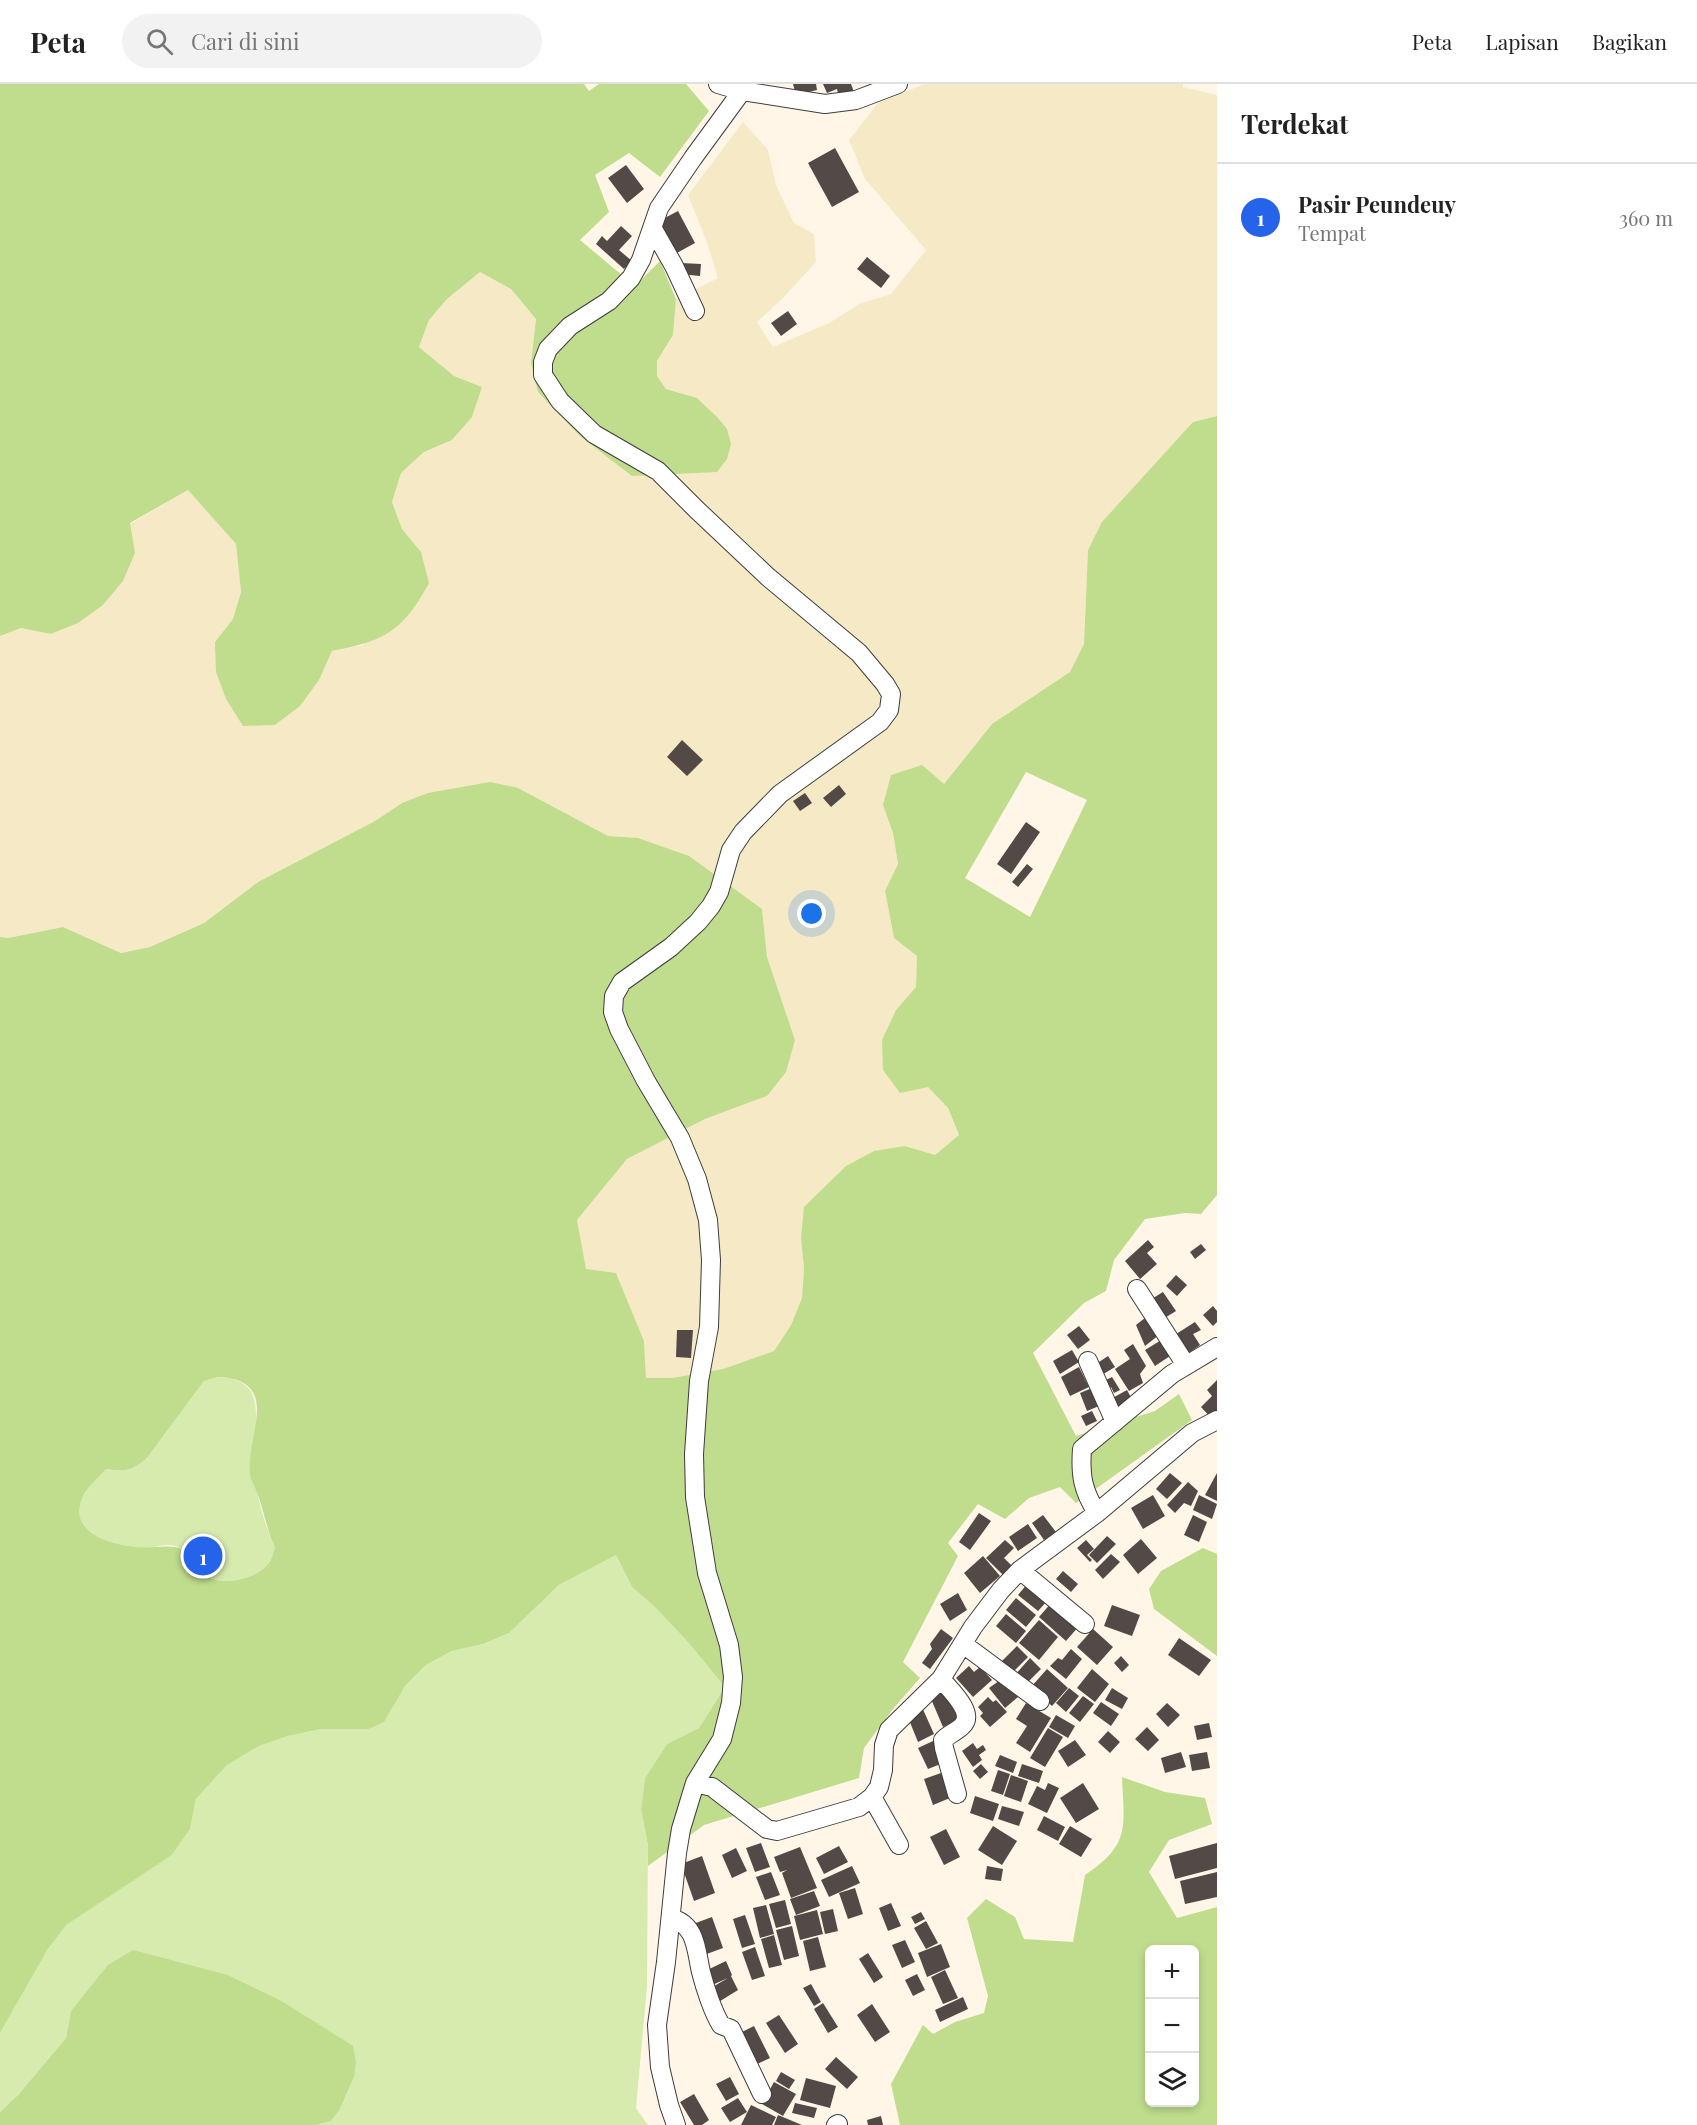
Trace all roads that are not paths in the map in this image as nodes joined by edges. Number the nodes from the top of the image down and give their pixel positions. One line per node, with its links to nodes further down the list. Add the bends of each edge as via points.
1 (718, 84): 3 (street)
2 (898, 84): 3 (street, via 856,100 825,104)
3 (742, 91): 4 (street, via 659,208)
4 (653, 229): 5 (street); 18 (street, via 631,278 609,301 570,326 548,349 543,375 560,401 594,434 658,471 768,577 859,654 891,694 889,710 880,722 780,794 742,832 731,850 711,906 671,947 622,982 614,996 613,1012 619,1029 680,1137 708,1220 709,1327 699,1381 695,1497 707,1573 729,1645 733,1677 722,1739)
5 (695, 311)
6 (1137, 1289): 9 (street)
7 (1217, 1347): 9 (street)
8 (1088, 1361): 11 (street)
9 (1186, 1365): 11 (street)
10 (1217, 1420): 12 (street, via 1192,1433)
11 (1115, 1422): 12 (street, via 1083,1449 1081,1473 1086,1495)
12 (1097, 1513): 13 (street)
13 (1020, 1570): 14 (street); 15 (street)
14 (1085, 1624)
15 (963, 1644): 16 (street); 17 (street)
16 (942, 1679): 19 (street, via 967,1715 961,1728 943,1740); 20 (street, via 890,1730 884,1745 879,1787)
17 (1040, 1701)
18 (695, 1783): 20 (street, via 712,1787 758,1822 777,1831 859,1807); 22 (street, via 681,1829)
19 (957, 1794)
20 (872, 1797): 21 (street)
21 (899, 1845)
22 (671, 1918): 23 (street, via 691,1932 716,2018 721,2025 731,2028); 24 (street, via 657,2025 660,2067)
23 (762, 2094)
24 (676, 2125)

